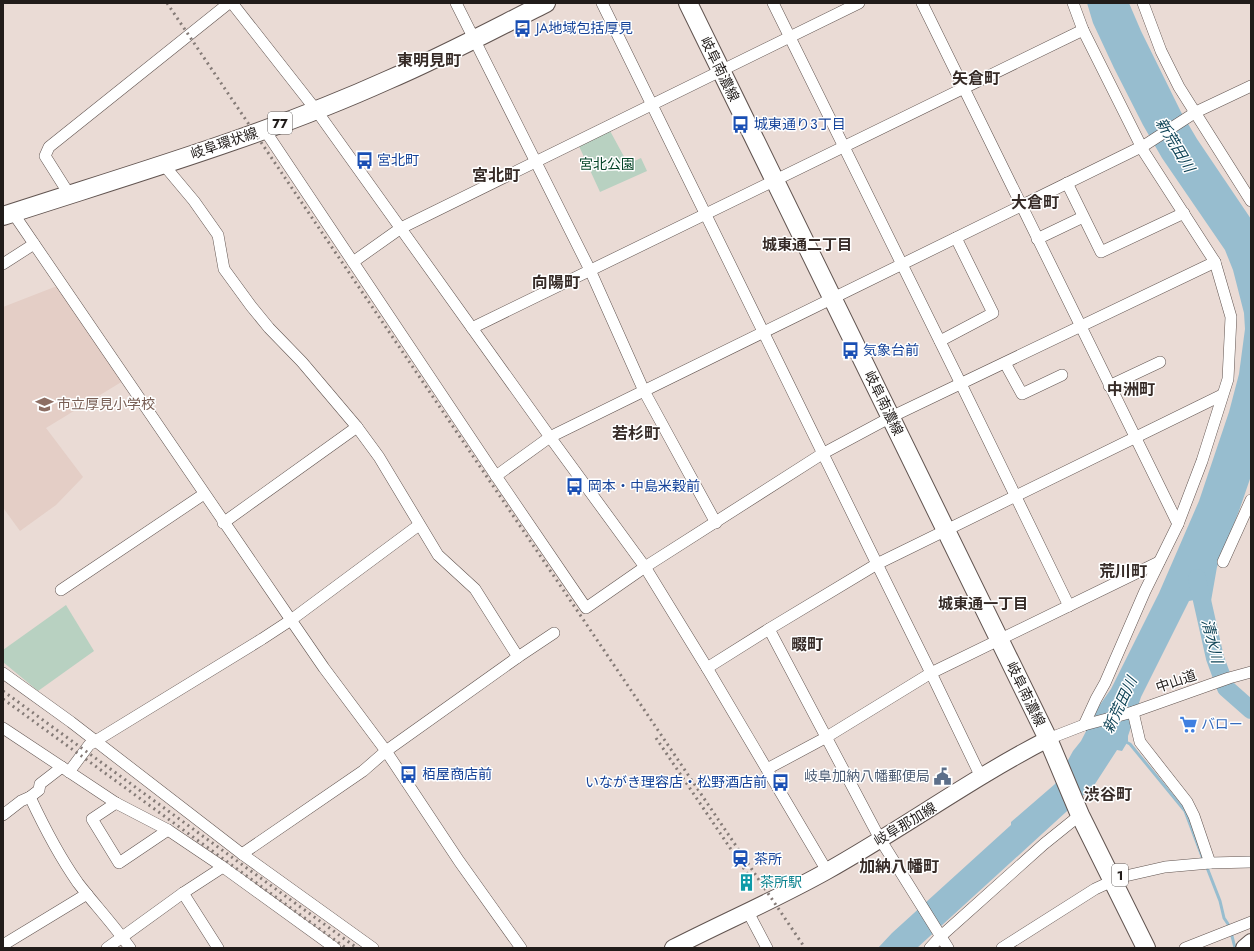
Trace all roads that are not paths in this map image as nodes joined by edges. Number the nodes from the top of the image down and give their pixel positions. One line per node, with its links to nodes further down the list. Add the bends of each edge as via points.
1 (229, 3): 28 (street, via 49,147 45,156)
2 (232, 3): 19 (street)
3 (456, 3): 14 (street)
4 (546, 3): 14 (main road, 岐阜環状線 / 77)
5 (602, 3): 18 (street)
6 (688, 3): 15 (main road, 岐阜南濃線 / 1)
7 (773, 3): 13 (street)
8 (859, 3): 13 (street)
9 (922, 3): 17 (street)
10 (1073, 3): 12 (street)
11 (1143, 3): 20 (street, via 1161,51)
12 (1083, 30): 17 (street); 22 (street)
13 (790, 37): 15 (street); 23 (street)
14 (474, 39): 19 (main road, 岐阜環状線 / 77, via 389,80); 24 (street)
15 (721, 71): 18 (street); 26 (main road, 岐阜南濃線 / 1)
16 (1251, 86): 20 (street)
17 (963, 88): 23 (street); 30 (street)
18 (652, 105): 24 (street); 32 (street)
19 (316, 110): 21 (main road, 岐阜環状線 / 77); 35 (street)
20 (1194, 113): 22 (street); 29 (street)
21 (264, 129): 25 (main road, 岐阜環状線 / 77); 39 (street)
22 (1143, 146): 27 (street); 31 (street)
23 (844, 147): 26 (street); 42 (street)
24 (536, 162): 35 (street); 43 (street)
25 (163, 164): 28 (main road, 岐阜環状線 / 77); 57 (street, via 218,235 224,269 251,306)
26 (775, 180): 32 (street); 44 (main road, 岐阜南濃線 / 1)
27 (1067, 183): 30 (street); 34 (street)
28 (69, 194): 33 (main road, 岐阜環状線 / 77)
29 (1251, 201)
30 (1021, 206): 36 (street); 37 (street)
31 (1184, 213): 34 (street, via 1101,252); 40 (street)
32 (705, 214): 43 (street); 47 (street)
33 (8, 215): 38 (street)
34 (1083, 217): 37 (street)
35 (401, 228): 39 (street); 46 (street)
36 (956, 238): 42 (street); 48 (street, via 993,314)
37 (1037, 239): 45 (street)
38 (34, 244): 41 (street); 62 (street)
39 (353, 262): 61 (street)
40 (1215, 262): 45 (street); 55 (street, via 1231,318 1228,379)
41 (3, 264)
42 (901, 264): 44 (street); 48 (street)
43 (590, 270): 46 (street); 54 (street)
44 (832, 298): 47 (street); 56 (main road, 岐阜南濃線 / 1)
45 (1080, 327): 50 (street); 53 (street)
46 (472, 328): 58 (street)
47 (763, 332): 54 (street); 60 (street)
48 (940, 341): 52 (street)
49 (1160, 362): 53 (street)
50 (1005, 363): 51 (street, via 1022,394); 52 (street)
51 (1062, 375)
52 (961, 384): 56 (street); 63 (street)
53 (1109, 386): 59 (street)
54 (644, 391): 58 (street); 66 (street)
55 (1222, 395): 59 (street); 67 (street, via 1202,461)
56 (891, 417): 60 (street); 69 (main road, 岐阜南濃線 / 1)
57 (357, 427): 65 (street); 68 (street, via 379,457)
58 (550, 437): 61 (street); 73 (street)
59 (1135, 438): 63 (street); 67 (street)
60 (822, 454): 66 (street); 72 (street)
61 (496, 476): 73 (street, via 586,608)
62 (204, 494): 65 (street); 74 (street)
63 (1016, 497): 69 (street); 75 (street)
64 (1251, 500): 71 (street)
65 (224, 523): 76 (street)
66 (716, 523): 73 (street)
67 (1178, 524): 70 (street)
68 (419, 525): 76 (street); 80 (street, via 438,555 475,589)
69 (946, 530): 72 (street); 79 (main road, 岐阜南濃線 / 1)
70 (1159, 562): 75 (street); 86 (street)
71 (1223, 562)
72 (877, 564): 77 (street); 84 (street)
73 (645, 567): 81 (street)
74 (61, 590)
75 (1069, 606): 79 (street)
76 (291, 620): 91 (street); 92 (street)
77 (769, 629): 81 (street); 89 (street)
78 (554, 633): 80 (street)
79 (999, 639): 84 (street); 90 (main road, 岐阜南濃線 / 1)
80 (518, 657): 92 (street)
81 (707, 668): 93 (street)
82 (1251, 672): 85 (street, 中山道)
83 (3, 673): 91 (street)
84 (931, 673): 89 (street); 95 (street)
85 (1134, 712): 86 (street, 中山道); 104 (street, via 1140,742 1187,802 1194,816)
86 (1084, 725): 90 (street, 中山道)
87 (3, 728): 88 (street)
88 (8, 737): 94 (street)
89 (825, 738): 93 (street); 101 (street)
90 (1048, 739): 95 (main road, 岐阜那加線); 98 (main road, 岐阜南濃線 / 1)
91 (95, 741): 94 (street); 102 (street)
92 (386, 751): 102 (street, via 363,772); 121 (street)
93 (767, 769): 106 (street)
94 (65, 770): 96 (street, via 40,784 39,790); 97 (street)
95 (981, 777): 101 (main road, 岐阜那加線)
96 (30, 797): 99 (street); 109 (street, via 67,866)
97 (116, 803): 100 (street); 100 (street, via 92,819 119,863)
98 (1081, 808): 107 (main road, 岐阜南濃線 / 1); 113 (street)
99 (3, 815)
100 (168, 830): 105 (street)
101 (880, 839): 106 (main road, 岐阜那加線); 113 (street)
102 (242, 854): 120 (street)
103 (1251, 862): 104 (street)
104 (1206, 863): 107 (street, via 1165,867)
105 (223, 867): 108 (street); 119 (street)
106 (827, 871): 110 (main road, 岐阜那加線)
107 (1117, 879): 126 (street, via 1095,889); 127 (main road, 岐阜南濃線 / 1); 128 (main road, 岐阜南濃線 / 1)
108 (183, 893): 112 (street); 118 (street)
109 (87, 894): 112 (street); 115 (street)
110 (748, 912): 122 (main road, 岐阜那加線); 123 (street)
111 (1251, 922): 129 (street)
112 (122, 936): 116 (street); 117 (street)
113 (939, 936): 124 (street); 125 (street)
114 (1251, 942): 130 (main road)
115 (3, 945)
116 (107, 948)
117 (130, 948)
118 (218, 948)
119 (335, 948)
120 (373, 948)
121 (521, 948)
122 (673, 948)
123 (768, 948)
124 (930, 948)
125 (948, 948)
126 (1002, 948)
127 (1146, 948)
128 (1155, 948)
129 (1185, 948)
130 (1244, 948)

